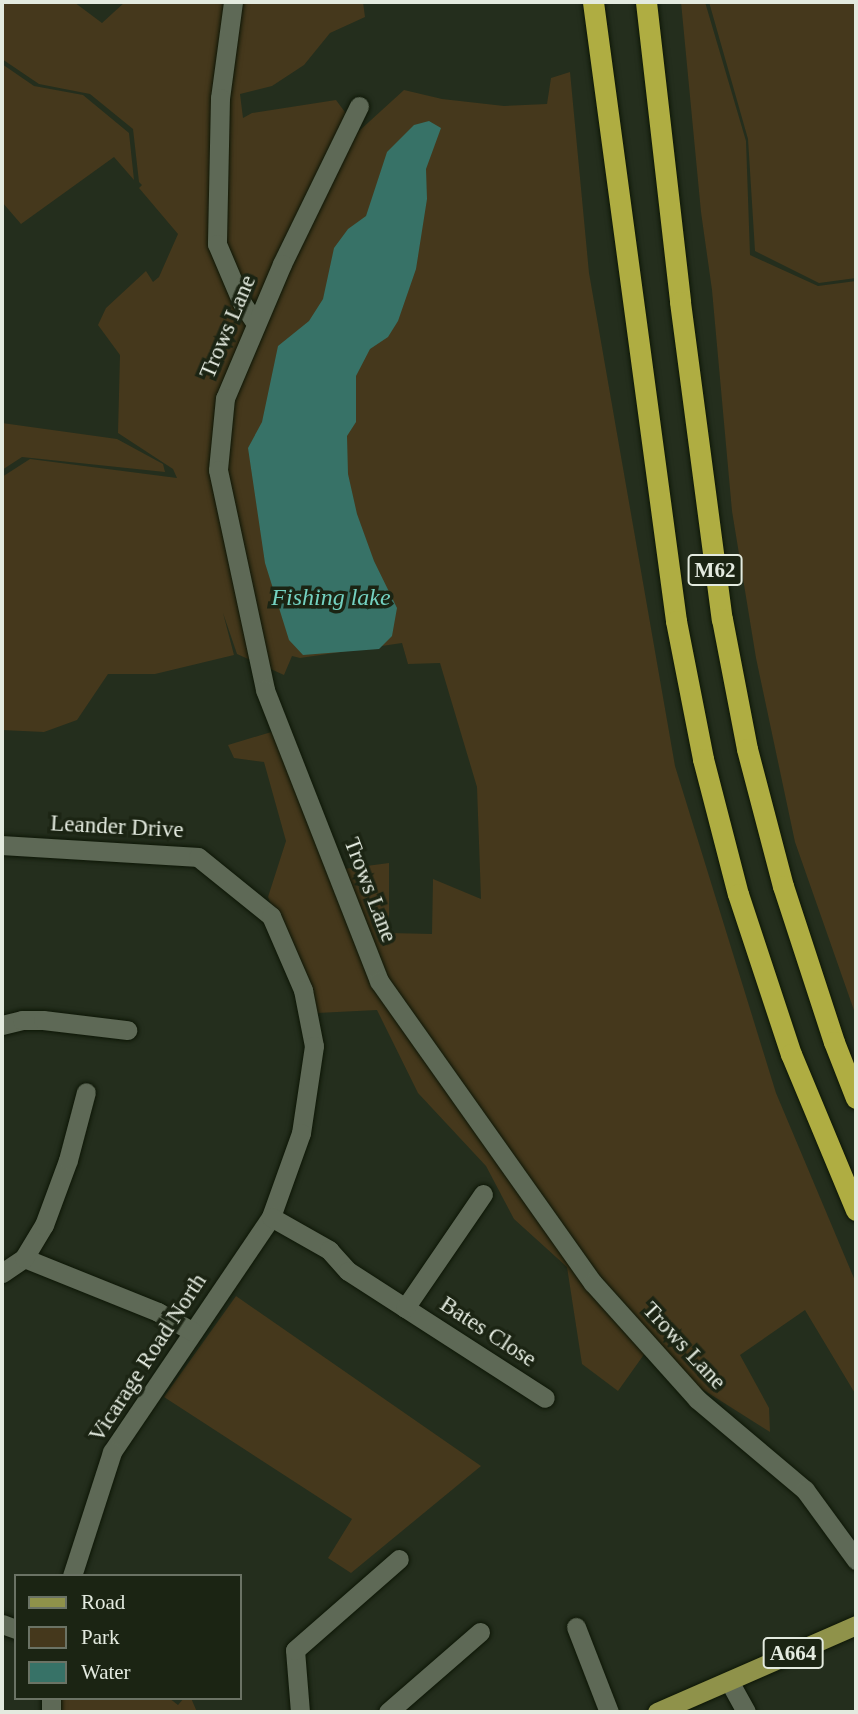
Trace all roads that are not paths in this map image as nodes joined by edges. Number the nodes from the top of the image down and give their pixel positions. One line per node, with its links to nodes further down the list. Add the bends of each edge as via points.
1 (233, 2): 7 (street, via 220,98 217,244)
2 (581, 2): 6 (highway, M62)
3 (593, 2): 6 (highway, M62)
4 (647, 2): 12 (highway, M62, via 722,619 747,749 783,886)
5 (359, 106): 7 (street, Trows Lane)
6 (626, 247): 14 (highway, M62, via 676,621 703,759 738,894 791,1054)
7 (256, 324): 22 (street, Trows Lane, via 225,398 218,470 265,690 379,981 593,1283 697,1399 805,1490)
8 (2, 845): 15 (street, Leander Drive, via 198,857 271,916 303,990 314,1046 301,1133)
9 (2, 1025): 10 (street, via 43,1020)
10 (127, 1030)
11 (86, 1092): 16 (street, via 44,1225)
12 (856, 1098)
13 (483, 1194): 18 (street, Bates Close)
14 (856, 1210)
15 (271, 1217): 18 (street, Bates Close, via 329,1250 348,1271); 19 (street, Vicarage Road North)
16 (24, 1258): 17 (street); 19 (street, via 158,1312)
17 (2, 1273)
18 (405, 1308): 20 (street, Bates Close)
19 (193, 1332): 23 (street, Vicarage Road North, via 112,1451)
20 (545, 1398)
21 (399, 1559): 28 (street, via 295,1650)
22 (856, 1560)
23 (73, 1574)
24 (856, 1625): 27 (main road, A664)
25 (576, 1627): 30 (street)
26 (480, 1632): 29 (street)
27 (729, 1681): 31 (main road, A664); 32 (street)
28 (300, 1712)
29 (388, 1712)
30 (609, 1712)
31 (657, 1712)
32 (746, 1712)

